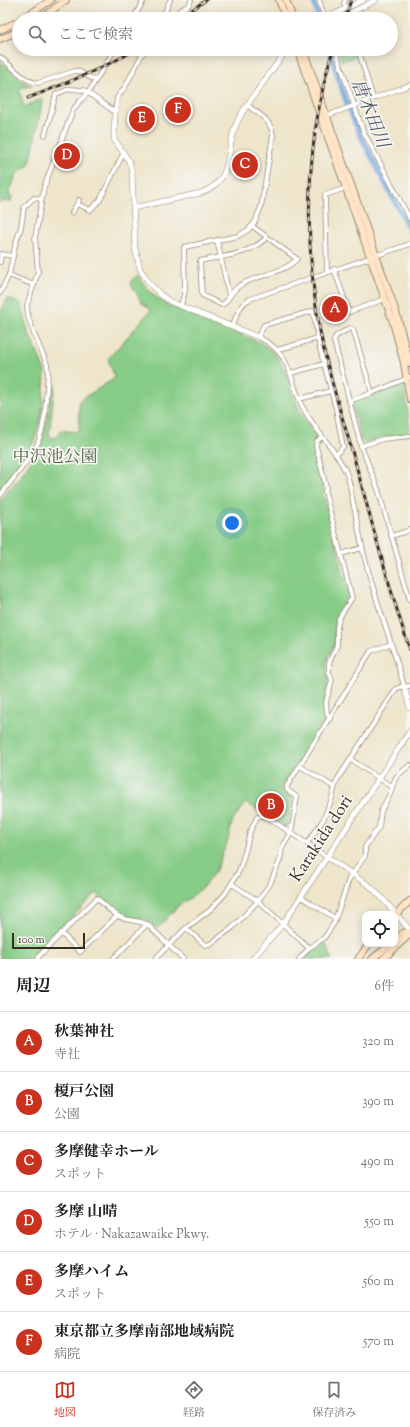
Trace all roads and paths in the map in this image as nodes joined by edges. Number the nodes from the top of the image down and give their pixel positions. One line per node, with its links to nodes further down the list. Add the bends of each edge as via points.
1 (51, 0): 13 (main road)
2 (66, 0): 14 (main road)
3 (144, 0): 15 (street)
4 (170, 0): 16 (street)
5 (191, 0): 17 (street, via 189,5)
6 (279, 0): 18 (main road)
7 (286, 0): 19 (main road)
8 (319, 0): 20 (street)
9 (345, 0): 12 (street)
10 (363, 0): 12 (street)
11 (376, 0): 22 (street)
12 (346, 9): 21 (street)
13 (33, 12)
14 (50, 12)
15 (137, 12)
16 (165, 12)
17 (178, 12)
18 (283, 12)
19 (290, 12)
20 (323, 12)
21 (340, 12)
22 (352, 12)
23 (12, 24): 24 (main road)
24 (0, 30)
25 (12, 34): 26 (main road)
26 (0, 39)
27 (111, 56): 35 (street)
28 (141, 56): 41 (street, via 117,98)
29 (282, 56): 39 (street)
30 (299, 56): 45 (main road)
31 (305, 56): 42 (main road)
32 (337, 56): 40 (street)
33 (360, 56): 38 (street)
34 (0, 57): 35 (street, via 26,79 35,83 75,71)
35 (96, 80): 37 (street)
36 (410, 85): 38 (street)
37 (88, 93): 41 (street); 43 (street, via 84,90 70,89 56,94); 46 (street, via 73,110)
38 (373, 98): 40 (street)
39 (247, 105): 47 (street, via 235,126 225,172 216,185 201,193); 50 (street, via 267,120 273,136 262,207)
40 (353, 106): 42 (street); 49 (street, via 363,131)
41 (115, 112): 44 (street, via 114,139)
42 (326, 116): 55 (main road)
43 (45, 135)
44 (124, 154): 47 (street, via 131,166); 48 (street, via 100,200 90,210 78,202)
45 (346, 188): 55 (main road); 59 (street, via 325,195)
46 (41, 199): 54 (street, via 34,198 24,207); 61 (street, via 35,238 38,272)
47 (133, 208): 65 (street, via 135,248 142,274 161,295)
48 (72, 213)
49 (410, 219)
50 (252, 226): 51 (street); 52 (street, via 238,236)
51 (267, 238): 56 (street, via 254,249); 63 (street, via 297,259 286,268 243,284)
52 (217, 240): 56 (street); 65 (street, via 184,247 185,291)
53 (410, 244): 55 (street)
54 (13, 256): 57 (street, via 1,254); 60 (street)
55 (373, 256): 58 (street); 64 (main road); 71 (main road, via 396,312)
56 (220, 257): 63 (street); 63 (street, via 200,261 202,295 222,305 226,303)
57 (0, 262)
58 (334, 270): 59 (street); 64 (street, via 349,312)
59 (327, 272): 66 (street, via 246,301)
60 (10, 275): 61 (street); 62 (street)
61 (34, 285): 83 (street, via 27,311 47,364 45,413 38,443)
62 (0, 293)
63 (229, 295)
64 (385, 299): 73 (main road)
65 (181, 306): 66 (street)
66 (232, 326): 67 (street)
67 (258, 337): 68 (street, via 264,325 313,311); 69 (street)
68 (318, 338): 69 (street); 70 (street)
69 (277, 350): 72 (street)
70 (324, 364): 72 (street); 74 (street)
71 (410, 364)
72 (291, 373): 76 (street)
73 (408, 377): 75 (street); 77 (main road)
74 (331, 391): 76 (street); 82 (street, via 343,447)
75 (372, 393): 78 (street); 78 (street, via 353,329 350,328 336,336 334,341)
76 (299, 399): 80 (street)
77 (410, 399)
78 (349, 401): 81 (street)
79 (410, 436): 81 (street, via 382,439)
80 (322, 437): 82 (street); 87 (street, via 316,444)
81 (361, 446): 85 (street, via 378,489)
82 (336, 456): 86 (street, via 346,472 350,485)
83 (0, 496)
84 (410, 529): 85 (street)
85 (392, 536): 88 (street)
86 (362, 548): 87 (street); 89 (street)
87 (341, 554): 94 (street, via 352,598 340,618 337,645 329,663 332,680 326,702)
88 (410, 600)
89 (391, 644): 90 (street); 94 (street, via 372,651)
90 (404, 686): 91 (street); 92 (street); 96 (street, via 396,689)
91 (410, 686)
92 (409, 700): 93 (street)
93 (410, 708)
94 (330, 719): 98 (street)
95 (410, 731): 99 (street, Karakida dori)
96 (350, 759): 99 (street); 100 (street)
97 (410, 765): 101 (street, via 397,776)
98 (300, 766): 100 (street); 102 (street, via 287,786 287,790 297,797)
99 (379, 778): 101 (street); 104 (street, Karakida dori)
100 (334, 787): 103 (street, via 323,820)
101 (392, 787): 105 (street, via 381,811 379,827 365,847 365,856)
102 (291, 833): 103 (street); 106 (street, via 264,816 257,817 239,871); 108 (street, via 282,848 270,884)
103 (307, 844): 104 (street)
104 (327, 857): 105 (street); 107 (street, Karakida dori)
105 (353, 874): 110 (street, via 375,891); 114 (street)
106 (232, 884): 108 (street); 117 (street, via 218,902)
107 (301, 897): 114 (street); 116 (street, Karakida dori)
108 (258, 901): 116 (street); 117 (street, via 232,928 210,944 205,945)
109 (409, 901): 111 (main road)
110 (393, 911)
111 (398, 912)
112 (117, 916): 115 (street); 119 (street, via 97,898); 119 (street, via 80,952)
113 (398, 917): 118 (street)
114 (335, 918): 124 (street, via 324,938)
115 (148, 924): 121 (street); 126 (street)
116 (283, 924): 124 (street); 129 (street, Karakida dori)
117 (186, 928): 121 (street)
118 (410, 932): 120 (main road, via 403,933); 133 (main road)
119 (61, 933): 125 (street)
120 (398, 938)
121 (169, 945): 127 (street); 128 (street)
122 (368, 947): 131 (main road)
123 (387, 947): 132 (main road)
124 (309, 948): 130 (street)
125 (38, 959)
126 (113, 959)
127 (155, 959)
128 (183, 959)
129 (252, 959)
130 (299, 959)
131 (358, 959)
132 (372, 959)
133 (383, 959)

